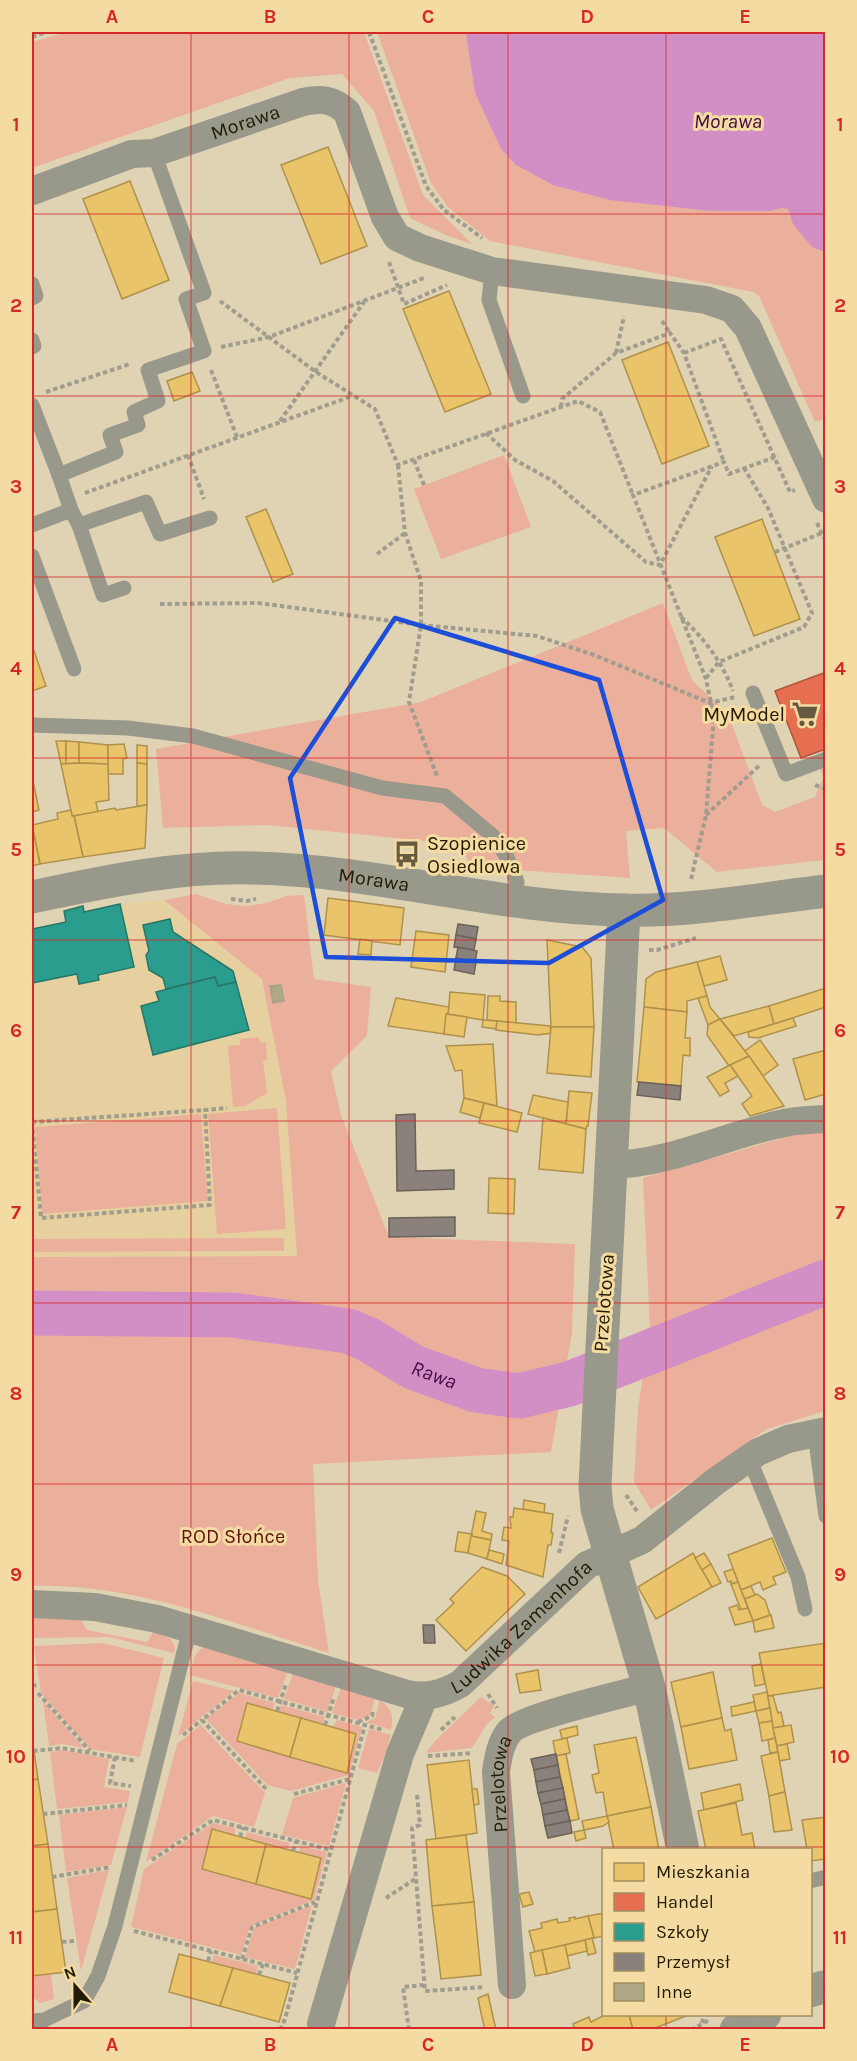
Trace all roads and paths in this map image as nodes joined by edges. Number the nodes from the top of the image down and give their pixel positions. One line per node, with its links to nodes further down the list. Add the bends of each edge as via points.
1 (47, 32): 3 (path)
2 (369, 32): 4 (path)
3 (32, 37)
4 (404, 123)
5 (153, 153): 6 (street, Morawa, via 132,154); 8 (street, Morawa, via 303,102 321,98 339,104 348,112 384,217 397,237); 14 (lane)
6 (32, 191)
7 (385, 252): 12 (path)
8 (492, 271): 13 (street, Morawa); 26 (lane, via 489,300)
9 (427, 276): 12 (path)
10 (32, 284): 15 (lane, via 36,297)
11 (448, 285): 12 (path, via 404,304)
12 (399, 288): 16 (path)
13 (629, 289): 22 (path); 32 (street, Morawa, via 706,300 732,309 748,328)
14 (204, 293): 17 (path); 20 (lane, via 186,299)
15 (32, 298)
16 (364, 301): 17 (path); 24 (path)
17 (269, 337): 20 (path); 24 (path)
18 (32, 340): 19 (lane)
19 (32, 347)
20 (204, 351): 31 (path); 40 (lane, via 148,370 158,401 134,412 138,425 110,435 116,452)
21 (684, 353): 22 (path, via 670,333); 34 (path, via 721,339); 36 (path)
22 (616, 354): 28 (path, via 562,399)
23 (134, 363): 27 (path)
24 (316, 372): 25 (path); 29 (path)
25 (352, 396): 29 (path); 37 (path, via 375,409)
26 (523, 396)
27 (37, 400): 40 (lane)
28 (561, 407): 30 (path); 42 (path, via 578,401 600,412)
29 (280, 421): 31 (path)
30 (486, 433): 35 (path); 55 (path, via 514,460 553,481 645,562)
31 (237, 437): 33 (path)
32 (802, 447): 34 (path); 43 (street, Morawa)
33 (188, 455): 44 (path); 45 (path)
34 (774, 457): 39 (path); 43 (path, via 790,492)
35 (414, 460): 37 (path); 41 (path)
36 (724, 462): 38 (path); 39 (path, via 729,474)
37 (398, 465): 48 (path)
38 (712, 466): 42 (path); 55 (path)
39 (744, 468): 51 (path, via 768,508)
40 (58, 475): 44 (lane)
41 (424, 485)
42 (633, 495): 55 (path)
43 (814, 500): 49 (path)
44 (69, 505): 46 (lane); 47 (lane)
45 (210, 518): 47 (lane, via 160,534 146,502)
46 (32, 525)
47 (79, 525): 56 (lane, via 103,595)
48 (405, 533): 53 (path); 59 (path, via 421,581)
49 (822, 534): 50 (path); 51 (path)
50 (825, 542)
51 (785, 549): 52 (path); 60 (path, via 812,613 804,627)
52 (775, 552)
53 (377, 554)
54 (32, 556): 61 (lane)
55 (660, 565): 58 (path)
56 (124, 588)
57 (160, 603): 59 (path, via 258,603)
58 (680, 616): 60 (path); 62 (path)
59 (421, 625): 65 (path, via 537,636 594,654); 69 (path, via 409,702)
60 (719, 662): 62 (path); 63 (path)
61 (74, 669)
62 (706, 679): 65 (path)
63 (731, 686)
64 (753, 693): 65 (path); 67 (lane)
65 (710, 703): 70 (path, via 714,717)
66 (32, 725): 69 (lane, via 128,728 193,736 382,788)
67 (777, 750): 68 (lane, via 786,774); 70 (path)
68 (825, 759)
69 (445, 796): 74 (lane, via 493,836 507,856 517,882)
70 (706, 815): 71 (path)
71 (689, 889)
72 (825, 891): 75 (street, Morawa)
73 (32, 897): 74 (street, Morawa, via 162,873 252,868 327,873)
74 (515, 900): 75 (street, Morawa)
75 (624, 910): 80 (street, Przelotowa)
76 (227, 1108): 77 (path)
77 (205, 1110): 79 (path); 79 (path, via 210,1205 41,1218)
78 (825, 1119): 80 (street, via 781,1123 635,1165)
79 (32, 1122)
80 (611, 1165): 85 (street, Przelotowa, via 595,1494)
81 (820, 1433): 82 (street, Ludwika Zamenhofa, via 788,1439); 84 (lane)
82 (749, 1458): 85 (street, Ludwika Zamenhofa, via 642,1540); 88 (lane, via 798,1577)
83 (568, 1515): 86 (path)
84 (825, 1516)
85 (610, 1554): 91 (street, Przelotowa); 93 (street, Ludwika Zamenhofa, via 587,1565 460,1684)
86 (559, 1555)
87 (32, 1604): 89 (street, Ludwika Zamenhofa, via 95,1607)
88 (805, 1609)
89 (190, 1628): 93 (street, Ludwika Zamenhofa); 101 (lane)
90 (484, 1688): 95 (path)
91 (649, 1688): 115 (street, Przelotowa); 133 (street, Przelotowa, via 538,1717 509,1731 500,1748 496,1772)
92 (38, 1693): 102 (path)
93 (424, 1697): 99 (street)
94 (460, 1711): 98 (path)
95 (504, 1716)
96 (202, 1720): 97 (path, via 239,1690); 101 (path); 107 (path)
97 (365, 1725): 99 (path); 105 (path)
98 (437, 1734)
99 (413, 1747): 103 (path); 136 (street, via 400,1754)
100 (33, 1751): 102 (path, via 63,1748)
101 (159, 1751): 104 (path, via 142,1762); 106 (lane)
102 (90, 1752): 104 (path)
103 (475, 1753)
104 (115, 1757): 106 (path, via 110,1783)
105 (350, 1779): 109 (path); 116 (path)
106 (149, 1789): 118 (lane)
107 (266, 1789)
108 (416, 1791): 120 (path, via 420,1825 412,1828)
109 (294, 1794)
110 (130, 1804): 111 (path)
111 (43, 1814)
112 (243, 1827): 113 (path); 114 (path); 118 (path, via 213,1820 142,1867)
113 (240, 1837)
114 (296, 1841): 116 (path); 117 (path)
115 (683, 1848)
116 (331, 1850): 121 (path)
117 (293, 1851)
118 (129, 1867): 119 (path); 123 (lane)
119 (52, 1877)
120 (416, 1880): 122 (path); 132 (path)
121 (316, 1901): 127 (path, via 252,1927); 130 (path)
122 (379, 1902)
123 (115, 1926): 126 (path); 135 (lane, via 98,1976 84,2001)
124 (74, 1941): 125 (path)
125 (62, 1942)
126 (211, 1951): 127 (path); 128 (path)
127 (242, 1959): 129 (path)
128 (208, 1961)
129 (262, 1964): 130 (path); 131 (path)
130 (297, 1973): 137 (path)
131 (260, 1975)
132 (423, 1984): 133 (path, via 425,1991); 138 (path, via 403,1987)
133 (512, 1985)
134 (761, 2016): 139 (street)
135 (32, 2021)
136 (321, 2024)
137 (280, 2030)
138 (409, 2030)
139 (736, 2030)

